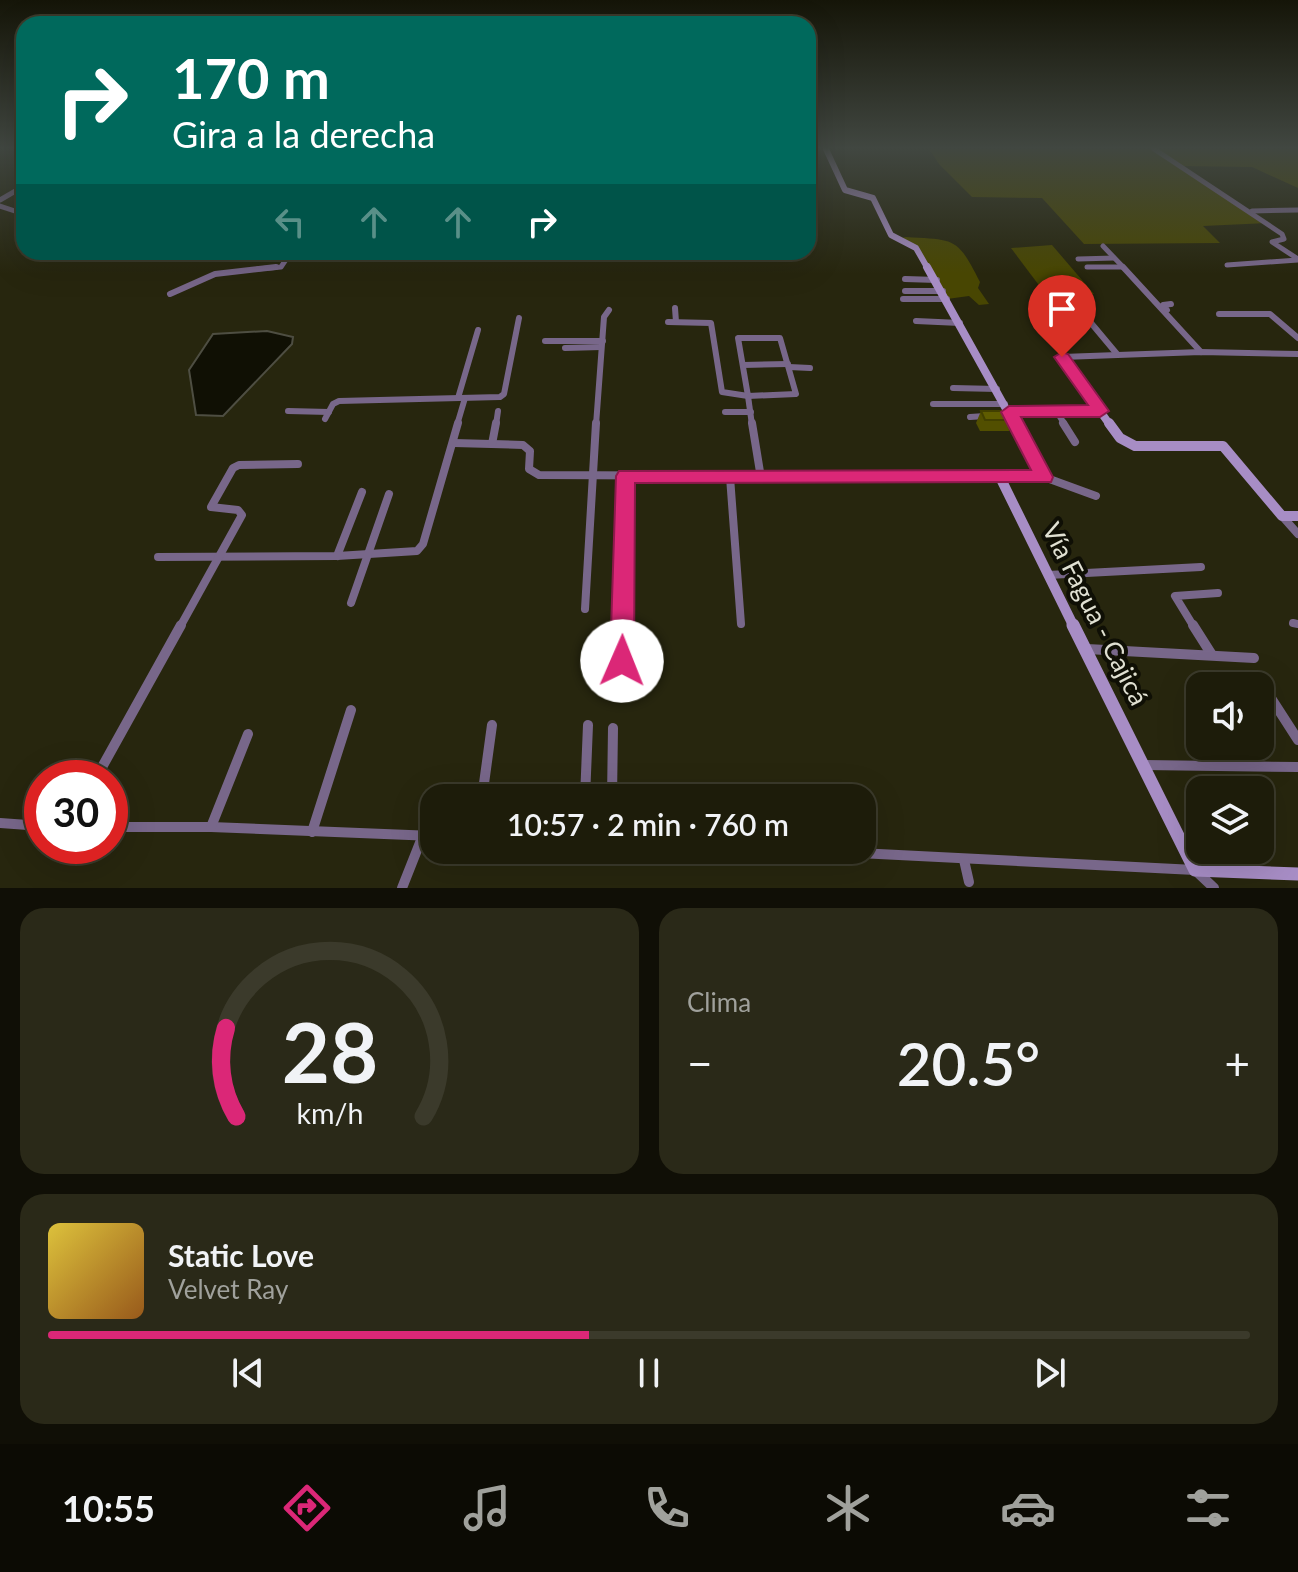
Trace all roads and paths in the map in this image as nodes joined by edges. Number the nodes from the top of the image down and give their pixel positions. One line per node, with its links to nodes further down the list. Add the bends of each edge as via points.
1 (847, 190): 14 (street, via 873,198 891,235 916,248)
2 (1220, 190): 4 (street)
3 (1298, 210): 4 (street)
4 (1252, 211): 9 (street, via 1284,236 1272,242)
5 (1103, 246): 6 (street)
6 (1114, 258): 7 (street); 12 (street)
7 (1078, 259)
8 (286, 260): 15 (street, via 281,267 215,274)
9 (1298, 260): 10 (street)
10 (1227, 265)
11 (1087, 267): 12 (street)
12 (1122, 267): 31 (street)
13 (905, 279): 14 (street)
14 (937, 280): 17 (street)
15 (170, 294)
16 (904, 295): 17 (street)
17 (945, 295): 25 (street)
18 (1171, 304): 31 (street, via 1163,305)
19 (675, 308): 39 (street, via 672,322 711,323 722,392)
20 (609, 310): 29 (street)
21 (1219, 314): 27 (street, via 1270,314)
22 (1086, 317): 32 (street)
23 (519, 318): 40 (street, via 504,394 494,399)
24 (916, 321): 25 (street)
25 (960, 323): 38 (street)
26 (478, 330): 40 (street)
27 (1298, 338)
28 (545, 341): 29 (street)
29 (602, 344): 30 (street); 54 (street)
30 (565, 348)
31 (1204, 352): 32 (street); 33 (street)
32 (1117, 354): 45 (street, via 1062,357)
33 (1298, 354)
34 (743, 365): 35 (street); 35 (street, via 738,338 780,338); 39 (street)
35 (789, 366): 36 (street); 39 (street, via 796,394)
36 (810, 368)
37 (953, 388): 38 (street)
38 (997, 389): 42 (street)
39 (749, 395): 47 (street)
40 (462, 398): 43 (street, via 339,401 327,415); 51 (street)
41 (933, 404): 42 (street)
42 (1008, 410): 48 (street); 49 (street); 58 (street)
43 (288, 411)
44 (498, 411): 52 (street)
45 (1100, 411): 48 (street); 63 (street, via 1120,438 1135,446 1223,446)
46 (725, 412): 47 (street)
47 (751, 412): 59 (street)
48 (1057, 412): 50 (street)
49 (970, 417)
50 (1075, 442)
51 (454, 443): 52 (street); 66 (street, via 423,544 410,553)
52 (492, 444): 54 (street, via 528,447 533,474)
53 (298, 464): 67 (street, via 233,468 211,507 242,512)
54 (595, 476): 55 (street); 74 (street)
55 (626, 476): 56 (street); 79 (street)
56 (730, 477): 59 (street); 75 (street)
57 (1000, 477): 58 (street); 59 (street); 71 (street, Vía Fagua - Cajicá)
58 (1044, 477): 62 (street)
59 (761, 478)
60 (362, 492): 68 (street)
61 (389, 494): 66 (street)
62 (1096, 496)
63 (1282, 516): 64 (street); 65 (street)
64 (1298, 516)
65 (1298, 534)
66 (368, 555): 68 (street); 73 (street)
67 (222, 556): 68 (street); 69 (street); 87 (street)
68 (337, 556)
69 (158, 557)
70 (1201, 567): 71 (street)
71 (1048, 575): 76 (street, Vía Fagua - Cajicá)
72 (1218, 593): 77 (street, via 1175,596)
73 (351, 603)
74 (585, 609)
75 (741, 624)
76 (1087, 649): 77 (street); 88 (street, Vía Fagua - Cajicá)
77 (1212, 655): 78 (street)
78 (1254, 658)
79 (622, 661)
80 (1274, 703): 86 (street)
81 (351, 710): 97 (street)
82 (492, 725): 90 (street)
83 (588, 725): 91 (street)
84 (613, 728): 92 (street)
85 (248, 734): 96 (street)
86 (1298, 740)
87 (106, 760)
88 (1144, 765): 89 (street); 102 (street, Vía Fagua - Cajicá)
89 (1298, 767)
90 (484, 784)
91 (586, 784)
92 (612, 784)
93 (0, 823): 94 (street)
94 (24, 825)
95 (128, 827): 96 (street)
96 (211, 827): 97 (street)
97 (312, 832): 98 (street)
98 (420, 836)
99 (420, 853): 105 (street)
100 (876, 855): 101 (street)
101 (964, 860): 102 (street); 104 (street)
102 (1195, 870): 103 (street); 106 (street)
103 (1298, 874)
104 (969, 882)
105 (402, 888)
106 (1214, 888)

